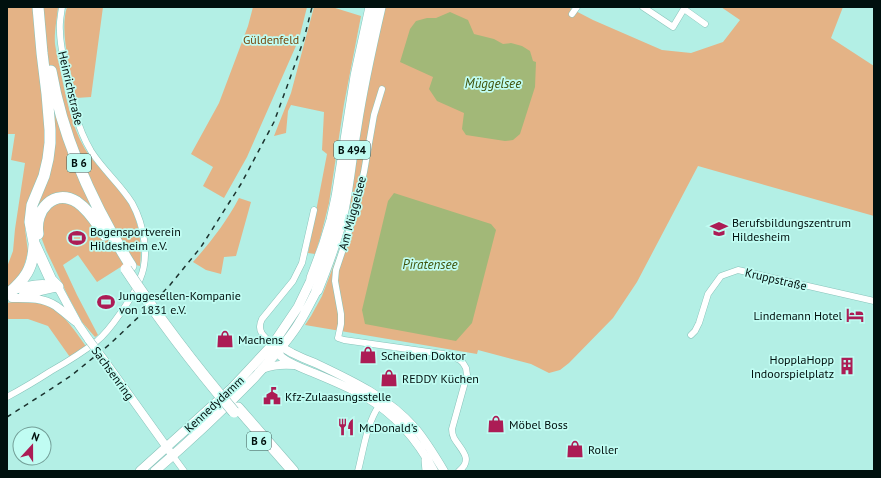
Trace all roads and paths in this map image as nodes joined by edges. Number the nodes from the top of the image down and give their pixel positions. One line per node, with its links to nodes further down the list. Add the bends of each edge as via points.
1 (38, 7): 11 (highway, B 6)
2 (44, 7): 11 (highway, B 6)
3 (62, 7): 29 (street, Heinrichstraße, via 60,44 78,124 91,151 128,197 137,214 144,240 145,259 136,288 108,330 71,359)
4 (371, 7): 18 (highway, B 494, via 356,76 332,220)
5 (380, 7): 20 (highway, B 494, via 363,86 339,226)
6 (577, 7): 9 (street)
7 (642, 7): 8 (street, via 673,27)
8 (685, 8): 10 (street)
9 (572, 14)
10 (705, 24)
11 (44, 48): 12 (highway, B 6); 17 (highway, B 6, via 72,146 104,220)
12 (45, 75): 15 (highway, B 6, via 55,115 71,161); 16 (highway, via 50,143 45,171 31,211 30,222)
13 (382, 89): 44 (street, Am Müggelsee, via 374,115 357,202 336,270 335,282 342,324 338,338 450,355 463,363 467,375 452,429 453,437 465,453 465,464)
14 (314, 210): 25 (street, via 302,263 293,281 260,323 262,333)
15 (105, 235): 17 (highway, B 6); 19 (highway, via 76,201 58,199 45,206 38,219 38,232)
16 (34, 242): 19 (highway, via 51,280); 21 (highway, via 33,259 29,270)
17 (128, 267): 31 (highway, B 6)
18 (312, 278): 25 (main road, Kennedydamm / B 494, via 298,307 282,331)
19 (58, 287): 21 (street, via 38,284 23,287); 23 (street, Sachsenring)
20 (316, 290): 25 (main road, B 494, via 302,318)
21 (8, 296): 23 (street, via 49,302)
22 (874, 301): 24 (street, Kruppstraße, via 738,270 720,276 708,294 700,323)
23 (78, 324): 32 (street, Sachsenring, bridge)
24 (691, 335)
25 (277, 348): 26 (street, via 282,358); 27 (main road, Kennedydamm / B 494); 28 (main road, Kennedydamm / B 494); 43 (street, via 352,380 384,400 416,429)
26 (297, 366): 27 (street, via 280,365); 30 (street, via 347,388)
27 (261, 370): 28 (main road, Kennedydamm / B 494)
28 (235, 391): 32 (main road, Kennedydamm); 33 (main road, Kennedydamm, via 207,426)
29 (7, 398)
30 (379, 406): 34 (street, via 410,434); 40 (street, via 369,427)
31 (236, 410): 38 (highway, B 6); 39 (highway, B 6)
32 (166, 447): 33 (street, Sachsenring); 35 (main road, Kennedydamm)
33 (173, 456): 36 (main road, Kennedydamm); 37 (street)
34 (427, 460): 41 (highway); 42 (street)
35 (140, 471)
36 (155, 471)
37 (184, 471)
38 (285, 471)
39 (293, 471)
40 (358, 471)
41 (428, 471)
42 (434, 471)
43 (444, 471)
44 (459, 471)

